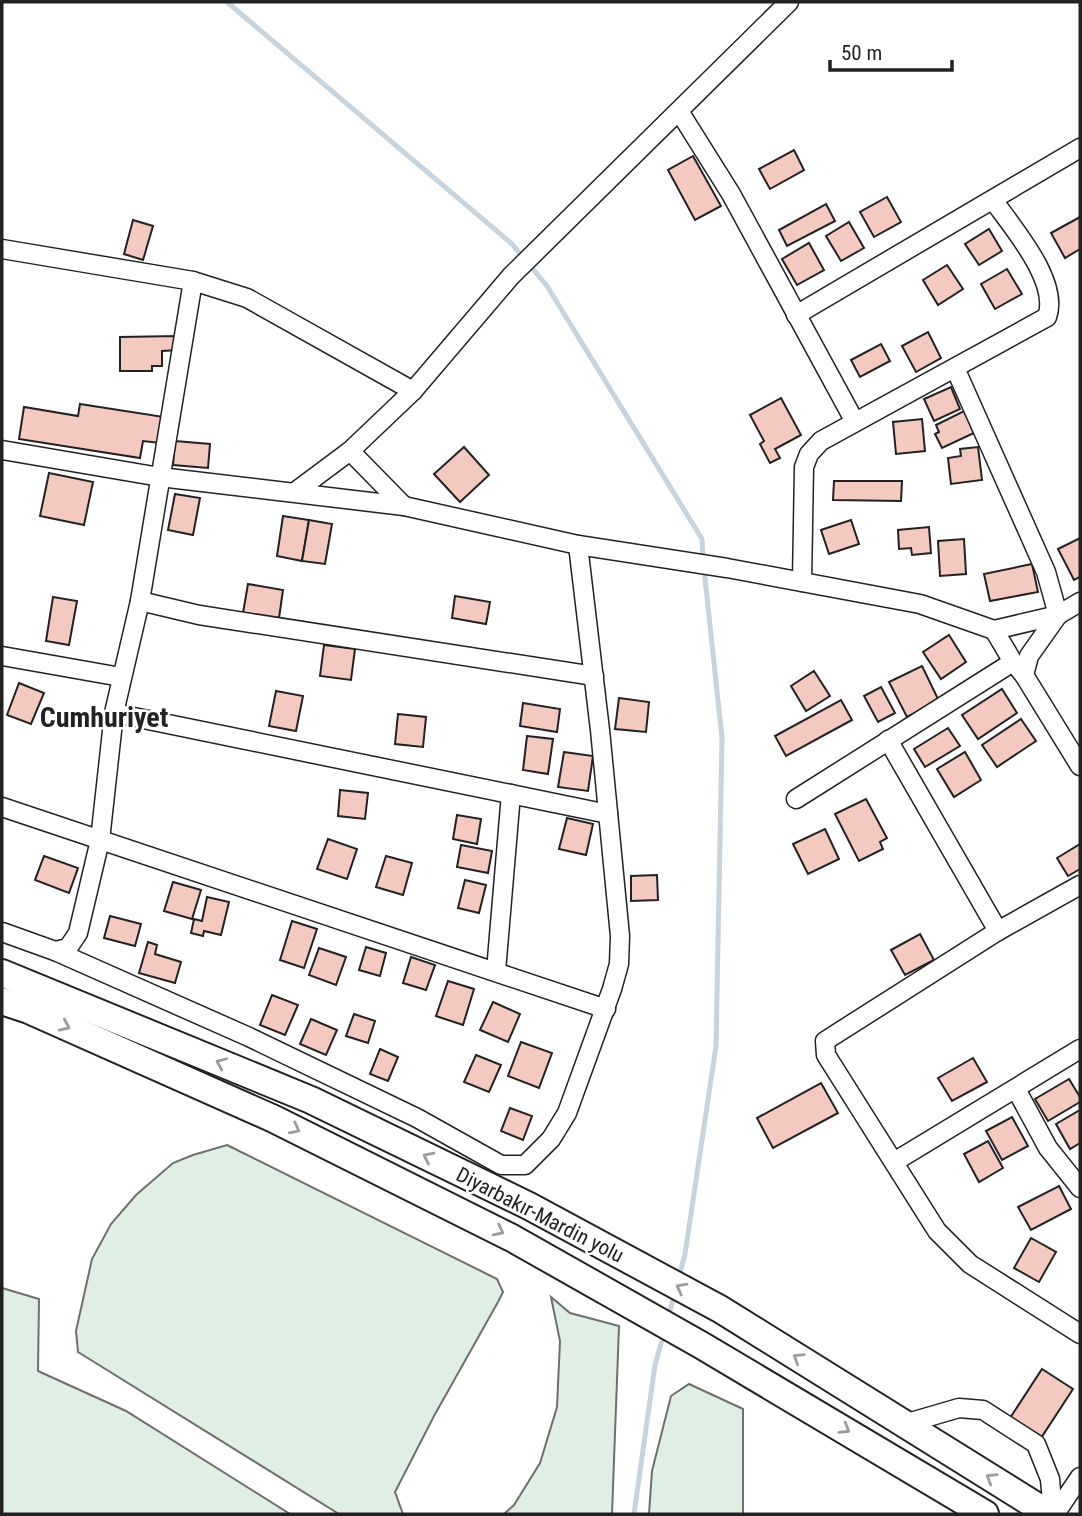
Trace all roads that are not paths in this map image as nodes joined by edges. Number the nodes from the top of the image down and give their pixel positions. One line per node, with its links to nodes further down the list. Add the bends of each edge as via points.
1 (789, 2): 2 (street)
2 (679, 111): 7 (street, via 731,194); 9 (street, via 511,276)
3 (1080, 148): 4 (street)
4 (993, 200): 7 (street); 8 (street, via 1050,291 1049,311 1038,323)
5 (2, 249): 6 (street)
6 (193, 281): 9 (street, via 247,298); 13 (street)
7 (796, 315): 10 (street)
8 (955, 368): 10 (street); 20 (street, via 1046,572)
9 (413, 391): 12 (street)
10 (855, 422): 17 (street, via 821,441 804,467)
11 (2, 450): 13 (street)
12 (350, 451): 14 (street); 15 (street)
13 (160, 477): 14 (street); 18 (street)
14 (295, 492): 15 (street)
15 (404, 506): 16 (street)
16 (578, 545): 17 (street); 24 (street)
17 (802, 582): 21 (street, via 920,604)
18 (140, 601): 24 (street, via 199,615); 25 (street)
19 (1080, 602): 20 (street)
20 (1058, 615): 21 (street); 23 (street)
21 (994, 630): 23 (street)
22 (2, 656): 25 (street)
23 (1018, 668): 27 (street); 28 (street)
24 (594, 676): 32 (street)
25 (121, 677): 26 (street)
26 (114, 713): 29 (street); 33 (street)
27 (888, 740): 30 (street); 35 (street)
28 (1080, 766)
29 (511, 794): 32 (street); 38 (street)
30 (796, 799)
31 (2, 807): 33 (street)
32 (608, 814): 41 (street, via 620,936 619,964)
33 (100, 840): 37 (street, via 78,933 68,948); 38 (street)
34 (1080, 885): 35 (street)
35 (998, 931): 44 (street, via 825,1041 827,1055)
36 (2, 932): 37 (street)
37 (55, 951): 41 (street, via 249,1037 417,1118 501,1165 525,1165 551,1139 567,1113)
38 (496, 971): 41 (street)
39 (2, 974): 47 (highway, Diyarbakır-Mardin yolu, one-way to 39, via 720,1310 529,1206 311,1100)
40 (2, 1001): 49 (highway, Diyarbakır-Mardin yolu, one-way to 49, via 274,1119 512,1238)
41 (606, 1009)
42 (1080, 1049): 43 (street)
43 (1016, 1090): 44 (street); 45 (street, via 1048,1148)
44 (894, 1162): 46 (street, via 937,1231 970,1264)
45 (1080, 1188)
46 (1080, 1334)
47 (904, 1424): 50 (highway, Diyarbakır-Mardin yolu, one-way to 47); 50 (street, via 959,1408 983,1410 1036,1444 1051,1479)
48 (1078, 1484): 50 (street)
49 (985, 1514)
50 (1052, 1514)

